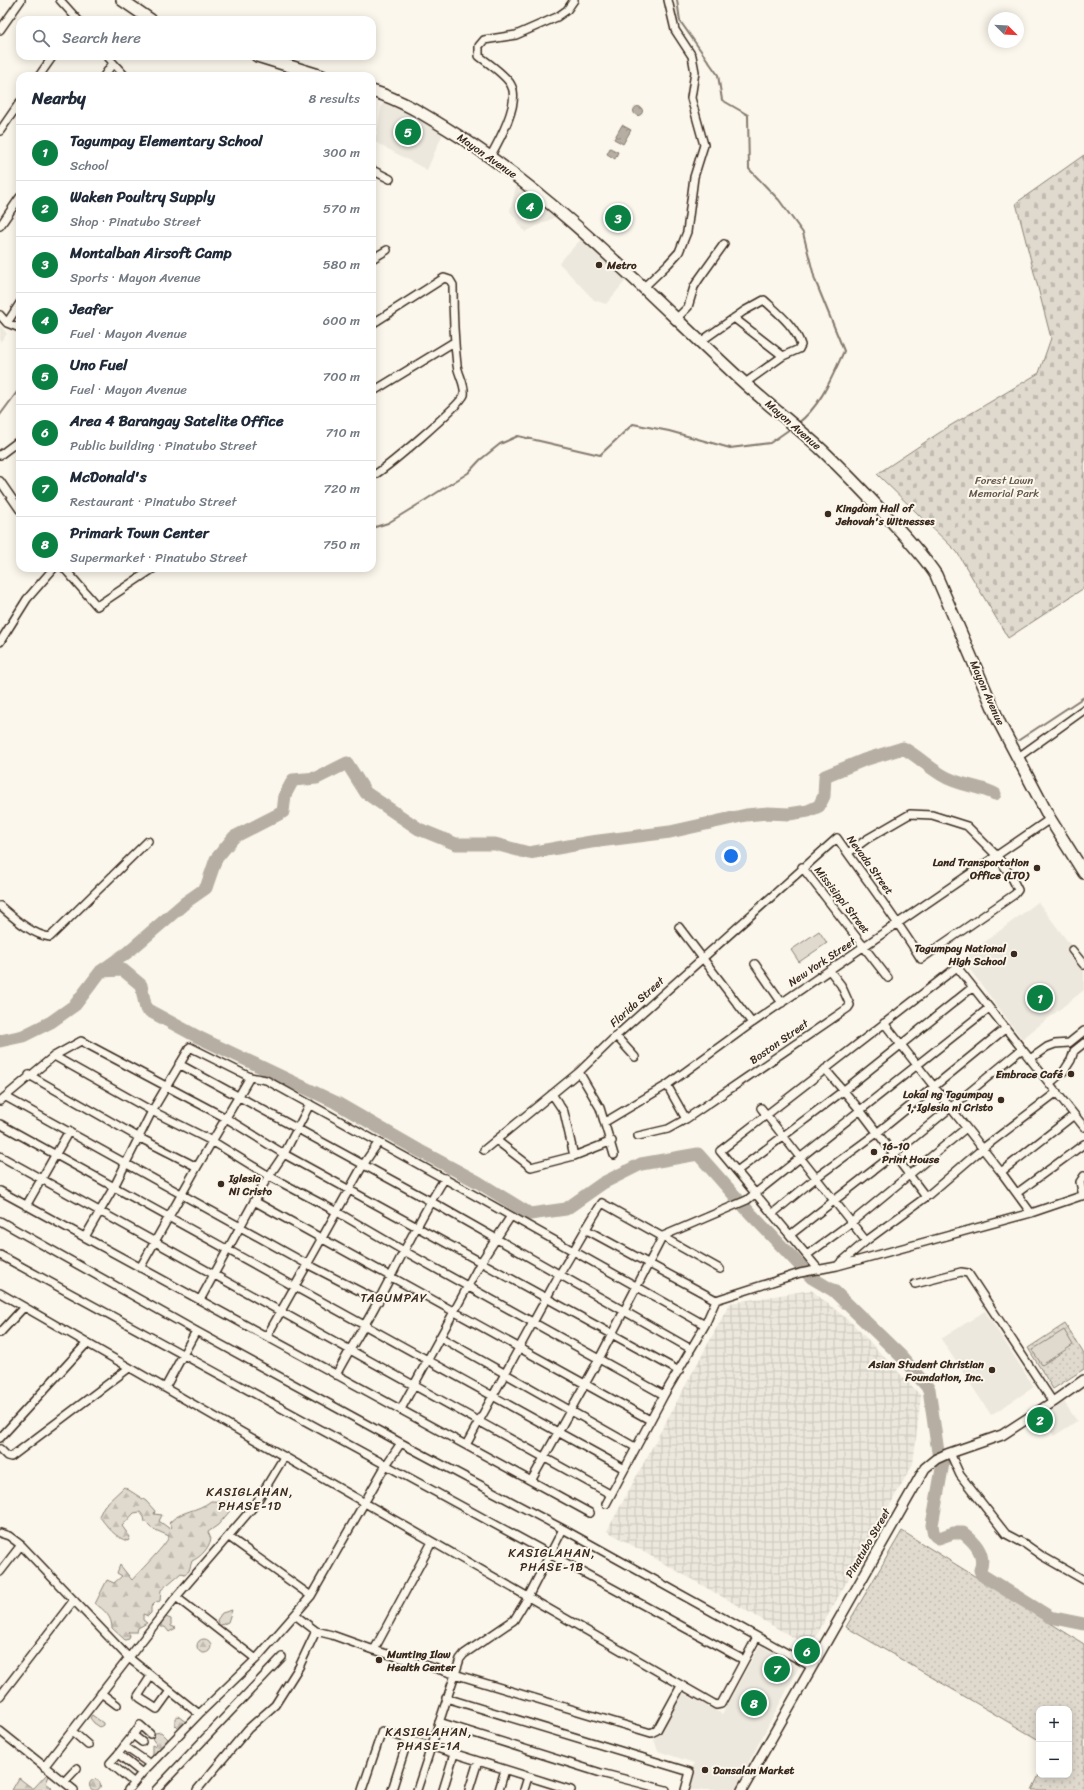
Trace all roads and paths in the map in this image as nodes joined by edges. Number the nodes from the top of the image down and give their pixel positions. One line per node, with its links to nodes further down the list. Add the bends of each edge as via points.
1 (21, 0): 8 (street)
2 (60, 0): 6 (street)
3 (122, 0): 7 (main road)
4 (574, 0): 20 (street, via 567,10 557,17 516,35 484,40 479,46 479,56 508,81 514,92 509,116)
5 (668, 0): 28 (street, via 675,30 692,56 695,72 691,98 704,145 694,177 687,232 679,252)
6 (74, 16)
7 (145, 16)
8 (0, 30)
9 (50, 60): 13 (street)
10 (110, 60): 12 (street)
11 (270, 60): 16 (main road)
12 (113, 63): 14 (street); 15 (street)
13 (42, 72)
14 (107, 72)
15 (121, 72)
16 (309, 72)
17 (376, 93): 20 (main road, Mayon Avenue, via 401,102)
18 (16, 108): 19 (street)
19 (0, 131)
20 (490, 157): 28 (main road, Mayon Avenue, via 539,194)
21 (376, 172): 22 (street)
22 (390, 178)
23 (16, 203): 24 (street)
24 (0, 226)
25 (724, 244): 32 (street, via 694,287 688,307)
26 (387, 250): 27 (street)
27 (376, 256)
28 (643, 288): 32 (main road, Mayon Avenue)
29 (16, 309): 34 (street)
30 (0, 315): 34 (street)
31 (734, 318): 37 (street); 38 (street); 38 (street, via 764,300 786,320 799,338 799,349)
32 (676, 319): 37 (main road, Mayon Avenue)
33 (376, 321): 36 (street, via 444,278 448,279 453,285)
34 (7, 323): 35 (street)
35 (16, 326)
36 (454, 342): 40 (street); 43 (street, via 464,396 424,434)
37 (700, 342): 39 (main road, Mayon Avenue)
38 (783, 356): 39 (street)
39 (745, 383): 51 (main road, Mayon Avenue, via 823,451 926,560 942,587)
40 (376, 390)
41 (16, 443): 42 (street)
42 (0, 455)
43 (376, 473)
44 (0, 481): 45 (street)
45 (16, 504)
46 (51, 572): 49 (street, via 27,599)
47 (67, 572): 48 (street, via 97,606)
48 (148, 572)
49 (0, 642)
50 (1084, 710): 51 (street)
51 (1017, 758): 52 (main road, Mayon Avenue)
52 (1050, 819): 55 (street, New York Street); 57 (main road, Mayon Avenue)
53 (148, 841): 58 (street, via 50,937 43,936 22,923)
54 (848, 853): 55 (street, via 910,814 932,815 967,826); 56 (street, Nevada Street, via 837,838); 59 (street, Nevada Street)
55 (997, 856): 59 (street, New York Street); 59 (street, Nevada Street, via 1017,886 1016,892 921,959)
56 (802, 867): 61 (street, Missisippi Street); 63 (street, Florida Street)
57 (1084, 873)
58 (0, 906)
59 (899, 922): 61 (street, New York Street)
60 (679, 927): 63 (street)
61 (864, 946): 66 (street, New York Street); 67 (street, Missisippi Street)
62 (1072, 950): 65 (street)
63 (702, 958): 71 (street); 75 (street, Florida Street)
64 (755, 964): 69 (street)
65 (1084, 965)
66 (830, 971): 69 (street, New York Street); 107 (street, Boston Street, via 847,995 850,1005 848,1008)
67 (888, 978)
68 (973, 987): 70 (street); 72 (street, via 957,967); 78 (street)
69 (782, 1003): 71 (street, New York Street)
70 (989, 1008): 73 (street); 85 (street)
71 (752, 1023): 91 (street, New York Street)
72 (884, 1023): 78 (street); 86 (street)
73 (1006, 1028): 79 (street); 93 (street)
74 (1084, 1031): 76 (street)
75 (616, 1036): 82 (street); 87 (street, Florida Street)
76 (1069, 1043): 80 (street); 83 (street, via 1047,1046)
77 (1084, 1043): 80 (street)
78 (900, 1044): 85 (street); 94 (street)
79 (1022, 1049): 83 (street); 101 (street)
80 (1074, 1051): 90 (street, via 1066,1068)
81 (54, 1056): 88 (street); 92 (street, via 81,1041); 103 (street)
82 (634, 1057)
83 (1030, 1059): 90 (street)
84 (179, 1064): 89 (street, via 190,1047); 92 (street); 97 (street)
85 (916, 1065): 93 (street); 102 (street)
86 (825, 1069): 94 (street); 105 (street)
87 (579, 1072): 96 (street, Florida Street); 108 (street, via 595,1097)
88 (29, 1075): 98 (street); 117 (street)
89 (250, 1076): 97 (street); 99 (street, via 266,1080)
90 (1050, 1082): 95 (street)
91 (667, 1085): 107 (street); 108 (street, New York Street)
92 (168, 1087): 103 (street); 106 (street)
93 (934, 1087): 101 (street); 114 (street)
94 (844, 1091): 102 (street); 115 (street)
95 (1057, 1092): 104 (street); 123 (street)
96 (552, 1094): 118 (street, Florida Street); 130 (street, via 564,1112)
97 (238, 1096): 106 (street); 112 (street)
98 (3, 1098): 113 (street)
99 (310, 1104): 112 (street); 121 (street)
100 (761, 1108): 105 (street)
101 (951, 1108): 111 (street); 128 (street)
102 (860, 1110): 114 (street); 131 (street)
103 (152, 1111): 117 (street); 119 (street)
104 (1074, 1114): 110 (street); 136 (street)
105 (767, 1115): 115 (street); 135 (street, via 720,1151)
106 (226, 1118): 119 (street); 126 (street)
107 (686, 1119): 116 (street, Boston Street, via 668,1129)
108 (605, 1122): 120 (street)
109 (0, 1124): 125 (street)
110 (1084, 1127)
111 (966, 1128): 123 (street); 137 (street)
112 (297, 1129): 126 (street); 133 (street)
113 (69, 1131): 125 (street); 132 (street)
114 (877, 1133): 128 (street); 140 (street)
115 (783, 1135): 131 (street); 135 (street)
116 (638, 1136)
117 (138, 1137): 132 (street); 134 (street)
118 (496, 1140): 124 (street, Florida Street); 130 (street, via 531,1167)
119 (212, 1141): 134 (street); 138 (street)
120 (612, 1141): 127 (street); 130 (street)
121 (378, 1143): 133 (street); 141 (street)
122 (1084, 1144): 148 (street)
123 (982, 1149): 136 (street); 150 (street)
124 (484, 1150)
125 (55, 1154): 142 (street); 143 (street)
126 (284, 1154): 138 (street); 144 (street)
127 (614, 1154)
128 (894, 1154): 137 (street); 151 (street)
129 (0, 1156): 142 (street)
130 (574, 1156)
131 (801, 1158): 140 (street); 147 (street)
132 (126, 1162): 143 (street); 146 (street)
133 (363, 1165): 144 (street); 153 (street)
134 (196, 1167): 146 (street)
135 (737, 1171): 147 (street)
136 (1001, 1172): 148 (street)
137 (909, 1175): 150 (street); 162 (street)
138 (269, 1176): 152 (street); 156 (street)
139 (1084, 1176): 149 (street, via 1080,1182)
140 (817, 1177): 151 (street); 158 (street)
141 (445, 1178): 153 (street); 159 (street)
142 (41, 1179): 154 (street); 155 (street)
143 (114, 1187): 155 (street); 160 (street)
144 (350, 1190): 156 (street); 164 (street)
145 (0, 1191): 154 (street)
146 (181, 1193): 160 (street); 163 (street)
147 (754, 1193): 158 (street); 167 (street, via 739,1204)
148 (1017, 1193): 157 (street)
149 (1083, 1195): 157 (street)
150 (926, 1197): 171 (street)
151 (835, 1200): 162 (street); 166 (street)
152 (254, 1201): 163 (street); 169 (street)
153 (430, 1201): 164 (street); 170 (street)
154 (26, 1206): 168 (street)
155 (99, 1211): 168 (street); 172 (street)
156 (337, 1212): 169 (street); 174 (street)
157 (1031, 1213): 181 (street)
158 (772, 1214): 166 (street)
159 (511, 1216): 170 (street); 175 (street)
160 (169, 1217): 172 (street); 173 (street)
161 (0, 1221): 204 (street)
162 (852, 1222): 171 (street); 177 (street)
163 (241, 1227): 173 (street); 180 (street)
164 (417, 1227): 174 (street); 178 (street)
165 (585, 1228): 167 (street, via 602,1203); 175 (street); 179 (street)
166 (790, 1235): 177 (street)
167 (663, 1236): 179 (street); 183 (street)
168 (85, 1237): 182 (street)
169 (323, 1238): 180 (street); 186 (street)
170 (495, 1239): 178 (street); 187 (street)
171 (866, 1241): 181 (street)
172 (155, 1242): 182 (street); 185 (street)
173 (228, 1250): 185 (street); 190 (street)
174 (404, 1251): 186 (street); 189 (street)
175 (575, 1251): 187 (street); 191 (street)
176 (0, 1255): 213 (street)
177 (807, 1255): 184 (street)
178 (481, 1262): 189 (street); 193 (street)
179 (649, 1262): 191 (street); 195 (street)
180 (307, 1264): 190 (street); 196 (street)
181 (837, 1266): 184 (street)
182 (140, 1268): 194 (street)
183 (720, 1269)
184 (819, 1270): 195 (street, via 800,1273)
185 (214, 1275): 194 (street); 198 (street)
186 (391, 1275): 196 (street); 200 (street)
187 (559, 1275): 193 (street); 199 (street)
188 (915, 1284): 226 (street, via 961,1272 968,1273)
189 (469, 1286): 200 (street); 201 (street)
190 (295, 1287): 198 (street); 202 (street)
191 (637, 1287): 199 (street); 203 (street)
192 (0, 1293): 197 (street)
193 (547, 1297): 201 (street); 206 (street)
194 (200, 1300): 207 (street)
195 (716, 1300): 203 (street)
196 (378, 1301): 202 (street)
197 (24, 1307): 205 (street); 209 (street)
198 (281, 1311): 207 (street); 211 (street)
199 (624, 1311): 206 (street); 212 (street)
200 (454, 1312): 208 (street); 210 (street)
201 (533, 1322): 210 (street); 214 (street)
202 (365, 1325): 211 (street); 215 (street)
203 (705, 1325): 212 (street)
204 (196, 1331): 213 (street); 233 (street)
205 (0, 1333)
206 (612, 1334): 214 (street); 217 (street)
207 (267, 1336): 219 (street)
208 (440, 1337): 215 (street); 218 (street)
209 (87, 1343): 216 (street); 232 (street)
210 (519, 1347): 218 (street); 221 (street)
211 (350, 1349): 219 (street); 222 (street)
212 (691, 1349): 217 (street)
213 (184, 1355): 223 (street); 240 (street)
214 (599, 1359): 221 (street); 224 (street)
215 (426, 1360): 222 (street); 225 (street)
216 (129, 1368): 223 (street); 236 (street, via 10,1457)
217 (679, 1371): 224 (street)
218 (505, 1374): 225 (street); 228 (street)
219 (336, 1375): 227 (street)
220 (1084, 1380): 226 (street, Pinatubo Street)
221 (585, 1384): 228 (street); 229 (street)
222 (413, 1385): 227 (street); 230 (street)
223 (165, 1388): 238 (street)
224 (664, 1395): 229 (street)
225 (492, 1396): 230 (street); 231 (street)
226 (1053, 1402): 237 (street, Pinatubo Street, via 1002,1435)
227 (401, 1409): 234 (street)
228 (569, 1410): 231 (street); 235 (street)
229 (650, 1420): 235 (street)
230 (479, 1421): 234 (street); 239 (street)
231 (557, 1432): 239 (street); 241 (street)
232 (0, 1438)
233 (401, 1443): 240 (street); 247 (street)
234 (466, 1445): 242 (street)
235 (635, 1447): 241 (street)
236 (0, 1449)
237 (950, 1453): 254 (street, via 960,1475 1006,1534); 267 (street, Pinatubo Street, via 931,1463 921,1475)
238 (284, 1457): 244 (street); 249 (street, via 255,1505)
239 (544, 1457): 242 (street); 243 (street)
240 (386, 1465): 244 (street); 252 (street)
241 (624, 1468): 243 (street)
242 (531, 1481): 246 (street)
243 (610, 1494): 245 (street)
244 (365, 1504): 250 (street); 255 (street)
245 (606, 1504)
246 (590, 1513)
247 (563, 1529): 252 (street); 261 (street)
248 (0, 1533): 251 (street)
249 (229, 1537): 255 (street); 256 (street)
250 (432, 1542): 257 (street); 262 (street)
251 (22, 1545): 253 (street); 258 (street)
252 (550, 1554): 257 (street); 266 (street)
253 (0, 1572)
254 (1084, 1580)
255 (311, 1596): 259 (street)
256 (176, 1597): 264 (street); 265 (street)
257 (528, 1597): 268 (street, via 514,1620 462,1656); 270 (street)
258 (74, 1600): 264 (street); 273 (street)
259 (295, 1615): 260 (street); 265 (street)
260 (316, 1631): 262 (street, via 332,1634); 302 (street, via 299,1667 275,1705 248,1729)
261 (757, 1637): 266 (street); 267 (street)
262 (374, 1650): 268 (street)
263 (282, 1657): 301 (street)
264 (129, 1658): 269 (street); 272 (street)
265 (256, 1658): 276 (street)
266 (744, 1660): 270 (street, via 719,1706)
267 (812, 1667): 313 (street, Pinatubo Street)
268 (454, 1674): 270 (street, via 651,1733 657,1730); 274 (street)
269 (151, 1676): 271 (street); 271 (street, via 138,1696 140,1698 157,1709)
270 (681, 1686)
271 (170, 1691): 276 (street)
272 (101, 1693): 275 (street); 278 (street)
273 (0, 1696)
274 (446, 1698): 277 (street); 312 (street, via 690,1772)
275 (117, 1705)
276 (199, 1714): 290 (street)
277 (439, 1722): 286 (street); 311 (street, via 601,1773)
278 (72, 1731): 284 (street); 291 (street)
279 (0, 1732): 291 (street)
280 (150, 1734): 281 (street, via 140,1725)
281 (133, 1735): 283 (street); 285 (street)
282 (408, 1740): 286 (street); 303 (street, via 382,1731); 304 (street)
283 (142, 1742)
284 (88, 1745)
285 (124, 1746): 287 (street); 290 (street)
286 (431, 1747): 288 (street); 305 (street)
287 (118, 1754): 294 (street); 297 (street, via 110,1763)
288 (454, 1754): 289 (street); 306 (street)
289 (478, 1762): 293 (street); 307 (street)
290 (150, 1764): 294 (street)
291 (44, 1767): 296 (street)
292 (77, 1768): 296 (street)
293 (505, 1770): 295 (street); 308 (street)
294 (142, 1773): 297 (street)
295 (528, 1777): 298 (street); 309 (street)
296 (64, 1782): 299 (street)
297 (134, 1783): 300 (street)
298 (550, 1787): 310 (street)
299 (74, 1790)
300 (128, 1790)
301 (156, 1790)
302 (197, 1790)
303 (362, 1790)
304 (392, 1790)
305 (417, 1790)
306 (443, 1790)
307 (469, 1790)
308 (499, 1790)
309 (524, 1790)
310 (571, 1790)
311 (666, 1790)
312 (685, 1790)
313 (742, 1790)

